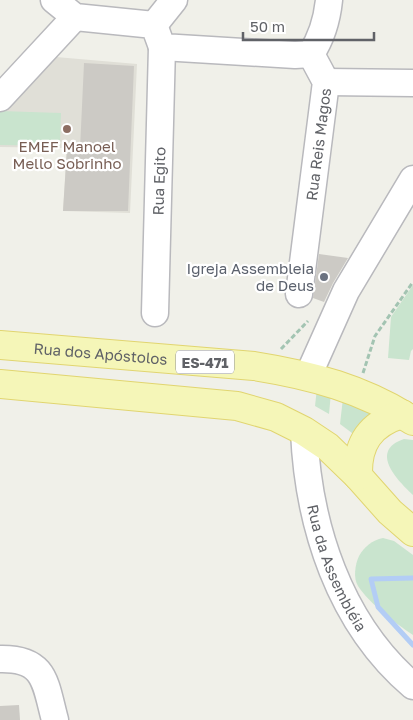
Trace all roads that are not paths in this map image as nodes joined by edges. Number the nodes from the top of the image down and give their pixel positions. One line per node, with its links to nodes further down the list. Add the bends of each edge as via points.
1 (54, 0): 4 (street)
2 (174, 0): 5 (street)
3 (329, 0): 6 (street, via 320,41)
4 (75, 17): 5 (street); 9 (street)
5 (158, 36): 6 (street, via 296,55); 12 (street, Rua Egito)
6 (311, 54): 7 (street, Rua Reis Magos)
7 (326, 82): 8 (street); 11 (street, Rua Reis Magos)
8 (413, 83)
9 (0, 98)
10 (413, 179): 14 (street, via 346,291)
11 (306, 304)
12 (155, 314)
13 (0, 345): 14 (main road, Rua dos Apóstolos / ES-471, via 263,368)
14 (308, 376): 16 (main road, Rua dos Apóstolos / ES-471)
15 (0, 384): 17 (main road, via 237,406 276,417)
16 (409, 414): 18 (main road, via 379,424 367,437 360,453)
17 (304, 431): 18 (main road, via 328,447); 21 (street, Rua da Assembléia, via 313,509 337,583 379,652)
18 (358, 476): 19 (main road)
19 (413, 532)
20 (0, 659): 22 (street, via 16,659 32,665 43,678)
21 (413, 686)
22 (55, 720)

